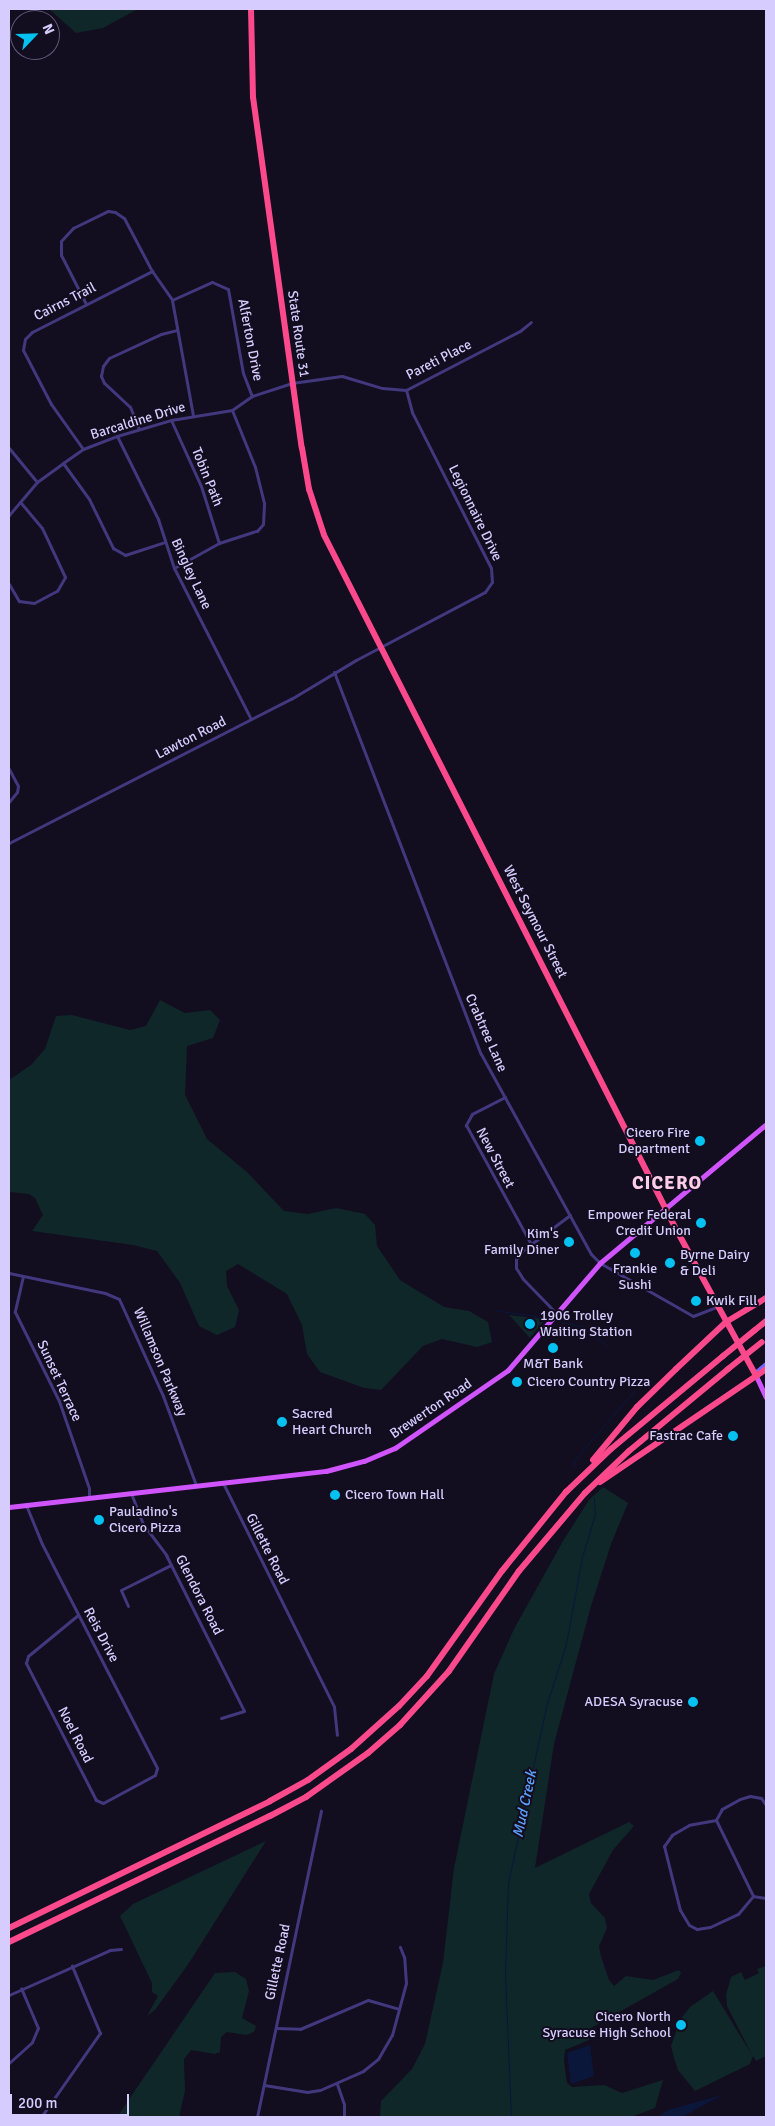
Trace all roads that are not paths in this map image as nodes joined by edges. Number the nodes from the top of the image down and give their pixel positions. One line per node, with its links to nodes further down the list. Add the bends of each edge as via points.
1 (251, 9): 7 (highway, State Route 31, via 249,41 253,97)
2 (152, 271): 3 (street); 4 (street, Cairns Trail); 4 (street, via 124,218 108,211 100,214 73,228 61,241 60,248)
3 (172, 300): 6 (street); 9 (street, Alferton Drive, via 212,282 228,289 243,373)
4 (86, 304): 16 (street, Cairns Trail, via 32,332 25,338 23,350 51,404)
5 (531, 322): 8 (street, Pareti Place, via 520,331)
6 (177, 330): 11 (street); 13 (street, via 118,354 103,366 101,376 104,384 130,406)
7 (292, 383): 8 (street, Pareti Place, via 342,376 382,388); 9 (street, Barcaldine Drive); 25 (highway, State Route 31, via 304,465 317,515 327,543)
8 (406, 390): 25 (street, Legionnaire Drive, via 412,412 493,574 490,587 478,596)
9 (252, 396): 10 (street, Barcaldine Drive)
10 (232, 410): 11 (street, Barcaldine Drive); 22 (street, via 255,467 266,512 257,531)
11 (193, 416): 12 (street, Barcaldine Drive)
12 (171, 420): 13 (street, Barcaldine Drive); 22 (street, Tobin Path, via 201,486)
13 (139, 430): 14 (street, Barcaldine Drive)
14 (117, 436): 16 (street, Barcaldine Drive); 21 (street, Bingley Lane, via 158,519)
15 (9, 448): 18 (street)
16 (83, 449): 17 (street, Barcaldine Drive)
17 (64, 463): 18 (street, Barcaldine Drive); 21 (street, via 89,499 113,548 124,555)
18 (37, 482): 19 (street, Barcaldine Drive)
19 (20, 502): 20 (street, Barcaldine Drive); 24 (street, via 42,528 65,577 57,591 34,603 19,601)
20 (9, 515)
21 (163, 543): 23 (street, Bingley Lane)
22 (219, 543): 23 (street)
23 (174, 568): 27 (street, Bingley Lane)
24 (9, 584)
25 (380, 648): 26 (street, Lawton Road); 33 (highway, West Seymour Street)
26 (334, 672): 27 (street, Lawton Road); 31 (street, Crabtree Lane, via 468,1025)
27 (251, 719): 30 (street, Lawton Road)
28 (9, 769): 29 (street, via 18,786)
29 (9, 802)
30 (9, 843)
31 (504, 1098): 34 (street, Crabtree Lane); 35 (street, New Street, via 472,1114 466,1125)
32 (766, 1124): 33 (main road, Brewerton Road)
33 (667, 1207): 36 (main road, Brewerton Road); 40 (highway, West Seymour Street)
34 (570, 1215): 35 (street); 36 (street, Crabtree Lane, via 591,1254)
35 (530, 1244): 41 (street, via 517,1256 516,1268)
36 (600, 1263): 40 (street, Crabtree Lane, via 693,1316); 41 (main road, Brewerton Road)
37 (9, 1273): 38 (street, Willamson Parkway)
38 (23, 1276): 51 (street, Willamson Parkway, via 105,1293 119,1299 163,1396); 54 (street, Sunset Terrace, via 15,1312 60,1401)
39 (766, 1298): 43 (highway)
40 (717, 1307): 43 (highway, West Seymour Street)
41 (557, 1313): 50 (main road, Brewerton Road, via 508,1370 395,1448 344,1468)
42 (766, 1321): 49 (highway, bridge)
43 (726, 1322): 47 (highway, West Seymour Street); 49 (highway, via 637,1407)
44 (764, 1340): 53 (highway, bridge, via 629,1451)
45 (766, 1364): 47 (street)
46 (766, 1369): 47 (highway)
47 (755, 1375): 48 (main road); 53 (highway)
48 (766, 1397)
49 (584, 1473): 68 (highway, via 529,1536 427,1676 400,1706 351,1749 308,1780 270,1801)
50 (223, 1482): 51 (main road, Brewerton Road); 61 (street, Gillette Road, via 334,1707)
51 (196, 1485): 52 (main road, Brewerton Road)
52 (131, 1492): 54 (main road, Brewerton Road); 57 (street, Glendora Road, via 143,1524)
53 (585, 1493): 69 (highway, via 540,1544 426,1697 353,1765 270,1816)
54 (89, 1496): 55 (main road, Brewerton Road)
55 (25, 1504): 56 (main road, Brewerton Road); 59 (street, Reis Drive)
56 (9, 1506)
57 (171, 1565): 58 (street, via 121,1590); 60 (street, Glendora Road, via 244,1710)
58 (128, 1606)
59 (78, 1615): 62 (street, Reis Drive, via 156,1766 155,1775); 62 (street, Noel Road, via 28,1656 28,1667 96,1800 99,1803)
60 (221, 1718)
61 (337, 1735)
62 (108, 1801)
63 (766, 1805): 65 (street, via 761,1798 747,1796 722,1809)
64 (321, 1811): 76 (street, Gillette Road)
65 (716, 1820): 66 (street); 66 (street, via 689,1825 672,1835 664,1846 683,1918 689,1925 704,1929 738,1914)
66 (753, 1896): 67 (street)
67 (766, 1898)
68 (9, 1928)
69 (9, 1942)
70 (400, 1947): 75 (street, via 406,1970)
71 (121, 1949): 72 (street, via 110,1950)
72 (72, 1966): 73 (street); 80 (street, via 100,2033)
73 (20, 1988): 74 (street); 77 (street, via 38,2028 32,2042)
74 (9, 1995)
75 (399, 2009): 76 (street, via 368,2000 300,2029); 78 (street, via 384,2052 371,2065)
76 (276, 2028): 79 (street, Gillette Road)
77 (9, 2064)
78 (337, 2084): 79 (street, via 307,2092); 82 (street, via 344,2104)
79 (264, 2086): 81 (street, Gillette Road)
80 (41, 2117)
81 (257, 2117)
82 (344, 2117)

